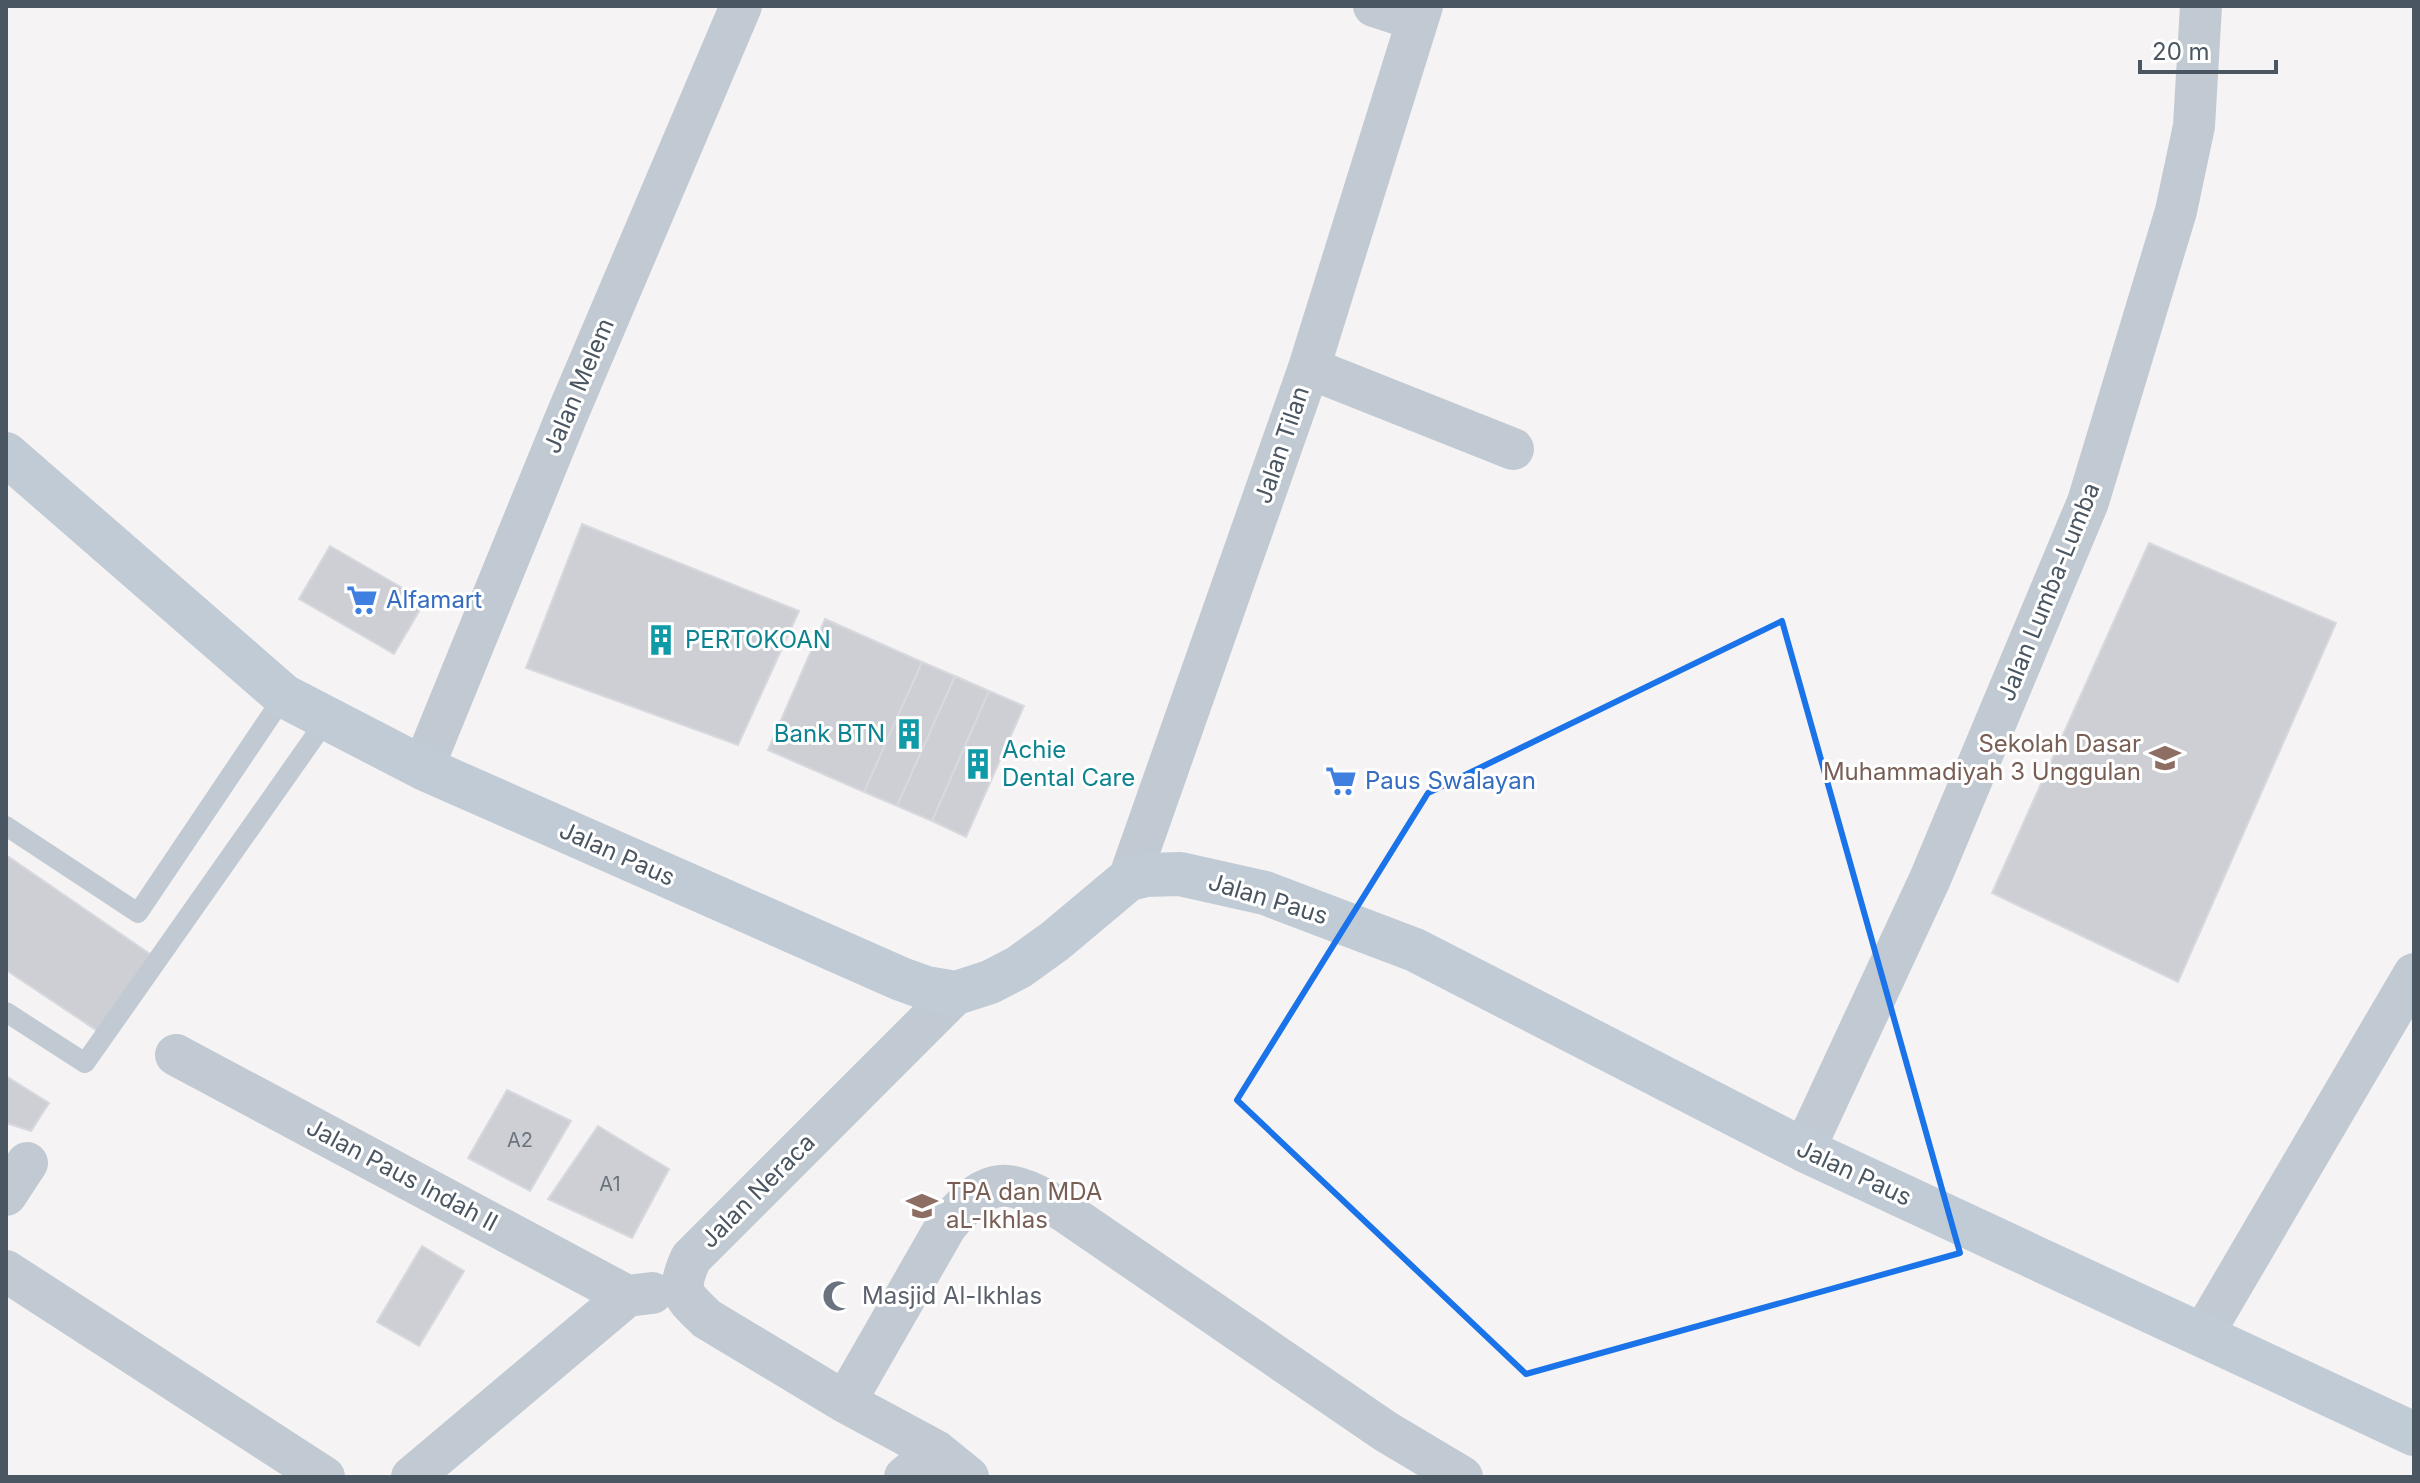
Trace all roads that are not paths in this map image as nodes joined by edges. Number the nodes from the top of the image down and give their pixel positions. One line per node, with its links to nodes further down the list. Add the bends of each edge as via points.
1 (741, 6): 10 (street, Jalan Melem)
2 (1374, 6): 4 (street)
3 (2201, 6): 17 (street, Jalan Lumba-Lumba, via 2194,126 2176,211 2088,502 1930,879)
4 (1420, 13): 5 (street, Jalan Tilan)
5 (1309, 368): 6 (street); 12 (street, Jalan Tilan)
6 (1513, 449)
7 (6, 454): 8 (main road, Jalan Paus)
8 (284, 696): 9 (main road, Jalan Paus); 11 (lane, via 138,913)
9 (327, 719): 10 (main road, Jalan Paus); 15 (lane, via 85,1063)
10 (423, 768): 14 (main road, Jalan Paus, via 901,979)
11 (6, 826)
12 (1129, 879): 14 (main road, via 1019,967); 17 (main road, Jalan Paus, via 1180,874 1265,893 1415,950)
13 (2414, 974): 21 (street)
14 (956, 993): 19 (street, Jalan Neraca, via 691,1258)
15 (6, 1012)
16 (176, 1055): 20 (street, Jalan Paus Indah II)
17 (1804, 1150): 21 (main road, Jalan Paus)
18 (6, 1271): 26 (street)
19 (682, 1290): 20 (street); 22 (street, via 707,1319)
20 (627, 1296): 27 (street)
21 (2202, 1336): 24 (main road, Jalan Paus)
22 (845, 1402): 23 (street, via 946,1226 987,1187 1011,1185 1064,1211); 25 (street)
23 (1385, 1431): 29 (street); 30 (street)
24 (2414, 1434)
25 (952, 1464): 28 (street)
26 (324, 1477)
27 (412, 1477)
28 (905, 1477)
29 (1406, 1477)
30 (1462, 1477)

